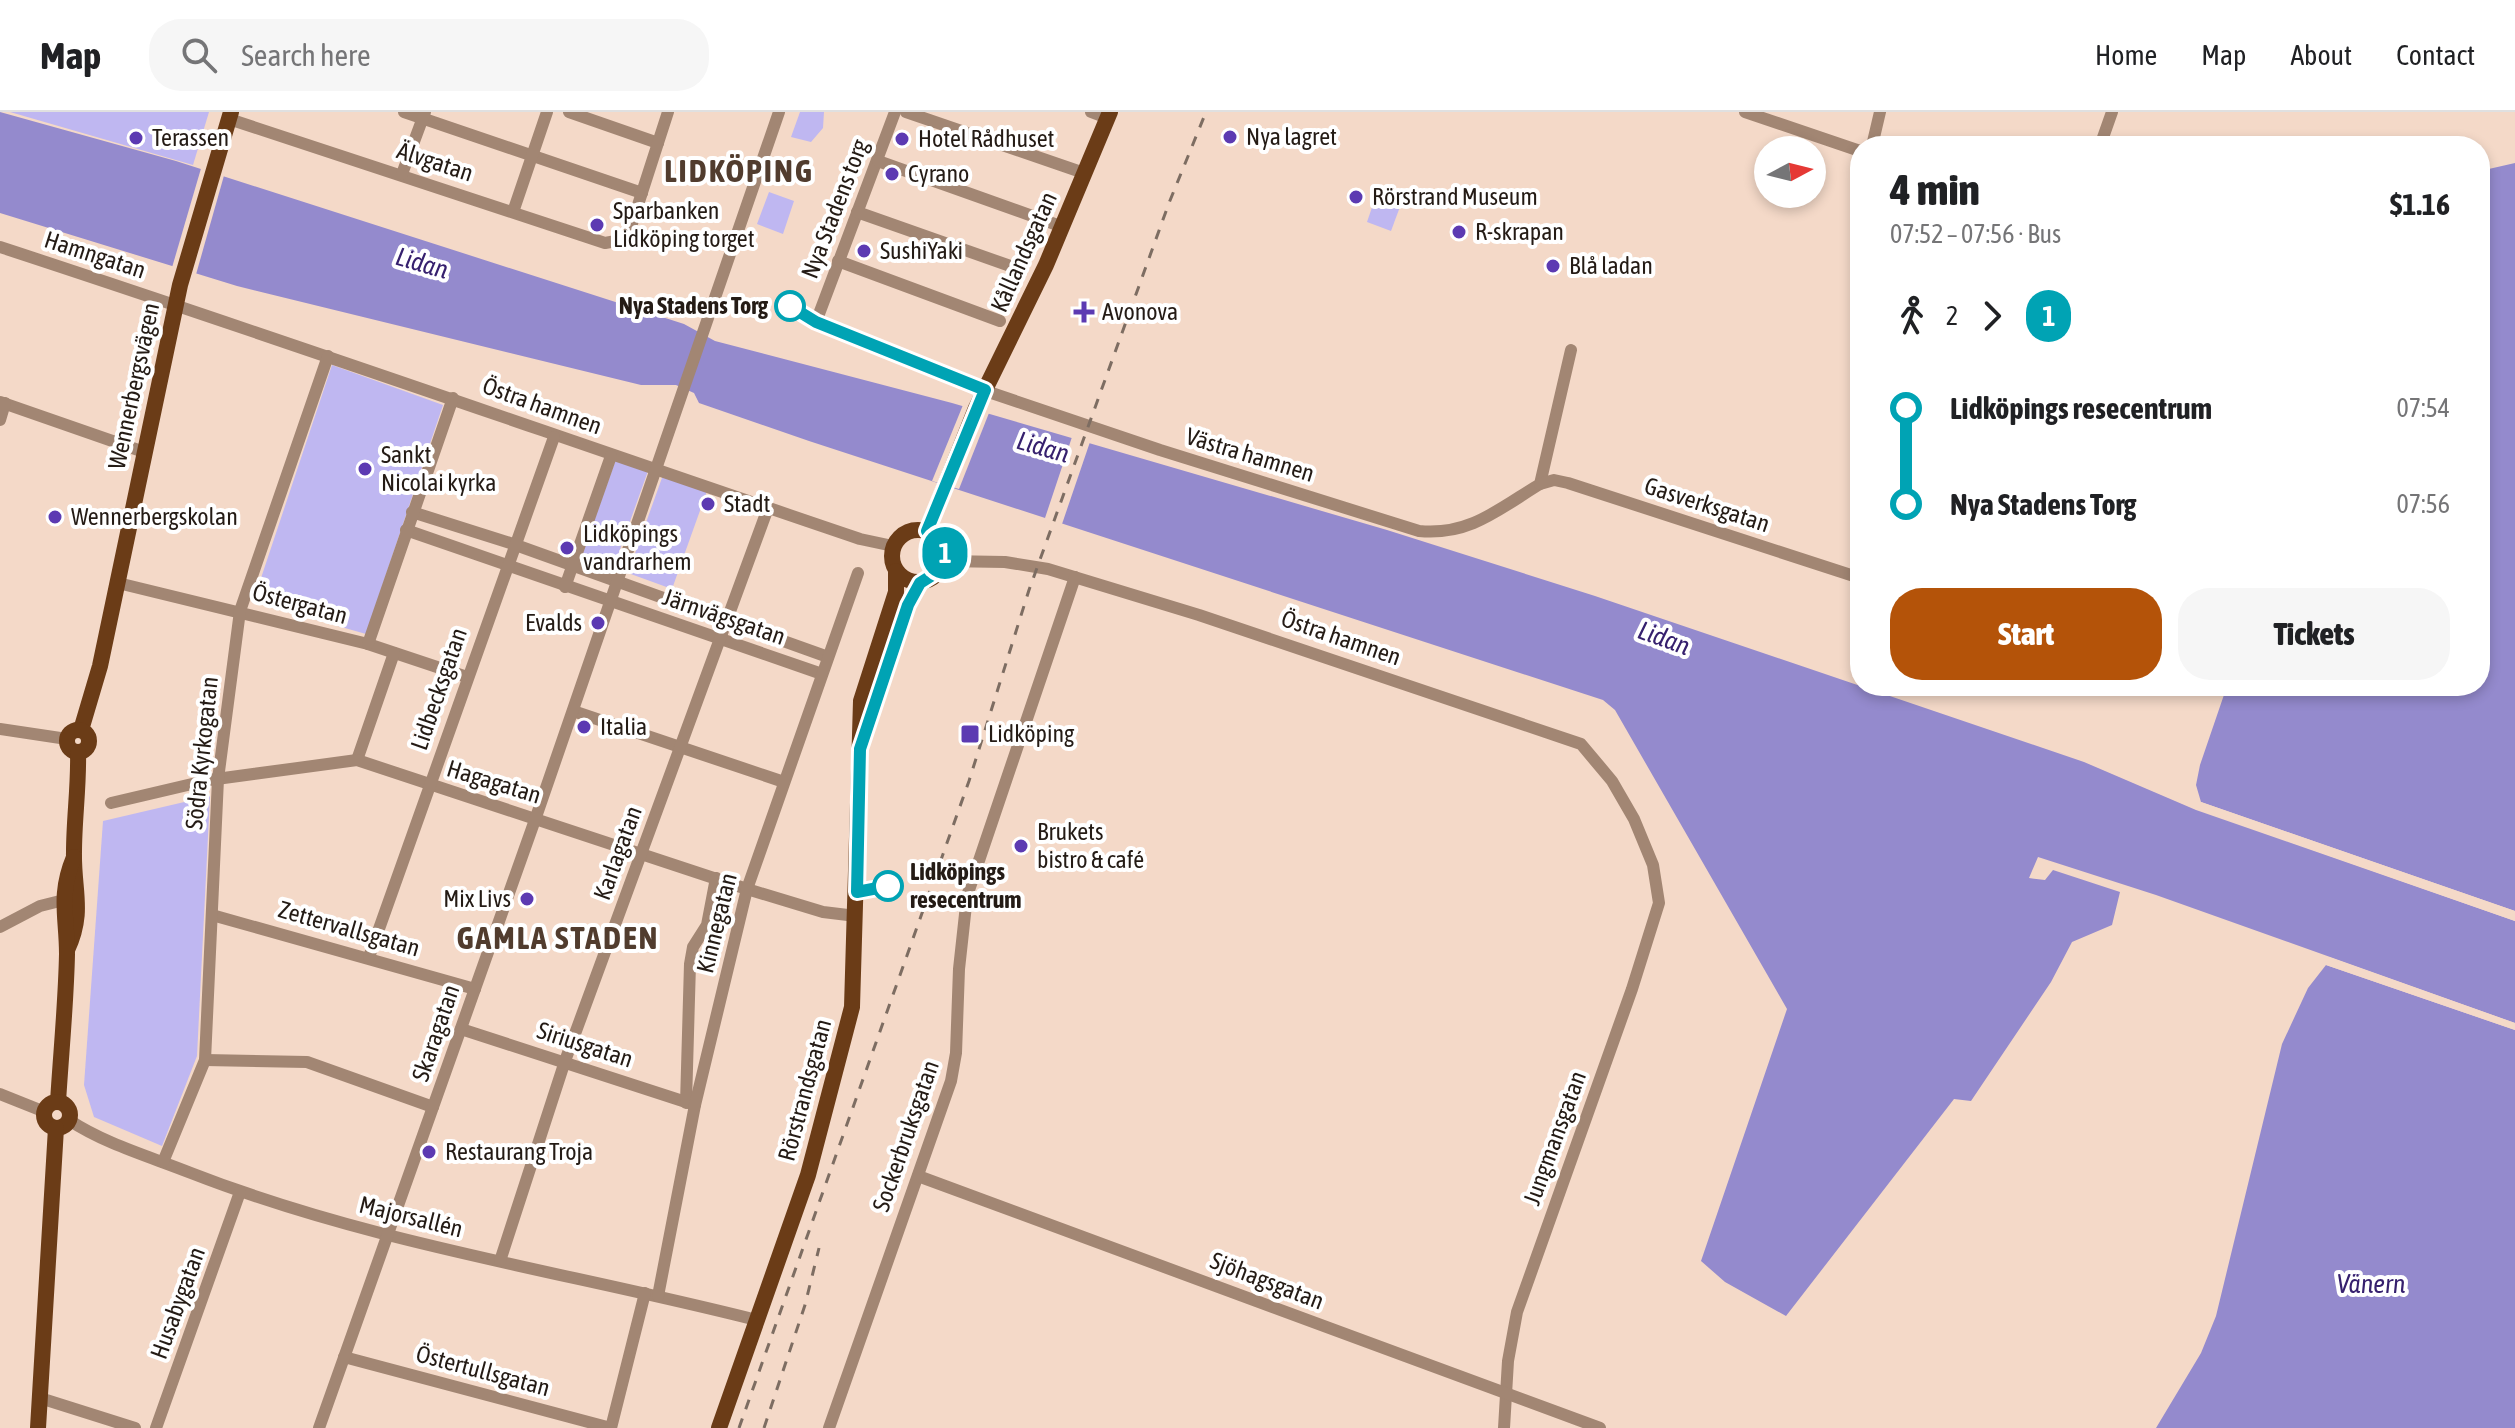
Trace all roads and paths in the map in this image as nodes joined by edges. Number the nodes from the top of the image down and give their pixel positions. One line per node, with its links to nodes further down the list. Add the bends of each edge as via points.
1 (404, 112): 12 (street)
2 (547, 112): 18 (street)
3 (569, 112): 16 (street)
4 (668, 112): 16 (street)
5 (779, 112): 41 (street, Skaragatan)
6 (895, 112): 19 (street, Nya Stadens torg)
7 (906, 112): 20 (street)
8 (1745, 112): 17 (street)
9 (1880, 112): 14 (street)
10 (2112, 112): 15 (street)
11 (1103, 114): 20 (main road, Kållandsgatan)
12 (424, 115): 18 (street); 21 (street)
13 (230, 116): 21 (street, Älvgatan); 29 (main road, Wennerbergsvägen)
14 (1874, 136)
15 (2104, 136)
16 (658, 143): 22 (street)
17 (1850, 148)
18 (532, 155): 22 (street); 23 (street)
19 (878, 161): 24 (street, Nya Stadens torg); 25 (street)
20 (1084, 173): 25 (main road, Kållandsgatan)
21 (402, 174): 23 (street, Älvgatan)
22 (642, 193): 23 (street, Älvgatan, via 627,239 605,243)
23 (513, 212)
24 (857, 212): 27 (street, Nya Stadens torg); 28 (street)
25 (1063, 227): 34 (main road, Kållandsgatan)
26 (0, 247): 29 (street, Hamngatan)
27 (838, 261): 30 (street); 31 (street, Nya Stadens torg)
28 (1016, 268)
29 (176, 305): 33 (street, Östra hamnen); 39 (main road, Wennerbergsvägen)
30 (1000, 321)
31 (816, 322): 34 (street, Västra hamnen)
32 (1571, 350): 42 (street)
33 (328, 356): 35 (street, Östra hamnen); 61 (street, Södra Kyrkogatan)
34 (985, 390): 42 (street, Västra hamnen, via 1419,531 1445,533 1467,527); 46 (main road, Kållandsgatan)
35 (453, 398): 38 (street, Östra hamnen); 44 (street)
36 (3, 402): 37 (street); 39 (street)
37 (0, 420)
38 (554, 437): 40 (street, Östra hamnen); 47 (street, Lidbecksgatan)
39 (144, 452): 57 (main road, Wennerbergsvägen)
40 (611, 456): 41 (street, Östra hamnen); 51 (street)
41 (656, 472): 43 (street, Östra hamnen); 56 (street, Skaragatan)
42 (1540, 484): 54 (street, Gasverksgatan, via 1568,483)
43 (768, 508): 48 (street, Östra hamnen); 62 (street, Karlagatan)
44 (412, 512): 45 (street); 47 (street, Järnvägsgatan)
45 (406, 530): 50 (street, Järnvägsgatan); 64 (street)
46 (927, 531): 48 (main road, via 911,530); 49 (main road, via 942,543)
47 (513, 544): 50 (street, Lidbecksgatan); 51 (street, Järnvägsgatan)
48 (893, 546): 52 (main road)
49 (944, 561): 55 (street, Östra hamnen, via 1026,564); 58 (main road, via 936,576)
50 (506, 565): 59 (street, Järnvägsgatan); 68 (street, Lidbecksgatan)
51 (571, 565): 56 (street, Järnvägsgatan); 59 (street)
52 (896, 571): 58 (main road); 73 (main road, Rörstrandsgatan, via 896,592 861,701)
53 (858, 573): 66 (street, Kinnegatan)
54 (1850, 575)
55 (1075, 577): 82 (street, Östra hamnen, via 1581,744 1612,781); 101 (street, Sockerbruksgatan, via 972,875 962,926 954,1065)
56 (617, 582): 60 (street, Skaragatan); 62 (street, Järnvägsgatan)
57 (118, 583): 61 (street, Östergatan); 71 (main road, Wennerbergsvägen, via 100,666)
58 (920, 583): 73 (main road, Rörstrandsgatan, via 898,632)
59 (565, 587): 60 (street, Järnvägsgatan)
60 (611, 601): 63 (street, Järnvägsgatan); 69 (street, Skaragatan)
61 (240, 611): 64 (street, Östergatan); 75 (street, Södra Kyrkogatan)
62 (726, 621): 63 (street, Karlagatan); 66 (street, Järnvägsgatan)
63 (718, 639): 67 (street, Järnvägsgatan); 72 (street, Karlagatan)
64 (368, 644): 65 (street, Östergatan)
65 (394, 653): 68 (street, Östergatan); 74 (street)
66 (828, 657): 67 (street, Kinnegatan)
67 (822, 674): 76 (street, Kinnegatan)
68 (467, 677): 77 (street, Lidbecksgatan)
69 (573, 711): 72 (street); 79 (street, Skaragatan)
70 (0, 729): 71 (street)
71 (75, 740): 81 (main road, Wennerbergsvägen)
72 (680, 747): 76 (street); 80 (street, Karlagatan)
73 (860, 749): 87 (main road, Rörstrandsgatan)
74 (357, 760): 75 (street, Hagagatan); 77 (street, Hagagatan)
75 (218, 779): 78 (street, Hagagatan); 86 (street, Södra Kyrkogatan)
76 (784, 782): 84 (street, Kinnegatan)
77 (429, 785): 79 (street, Hagagatan); 90 (street, Lidbecksgatan)
78 (111, 803)
79 (536, 817): 80 (street, Hagagatan); 91 (street, Skaragatan)
80 (643, 852): 83 (street, Hagagatan); 94 (street, Karlagatan)
81 (74, 857): 85 (main road, Wennerbergsvägen); 89 (main road, Wennerbergsvägen, via 78,907 76,931)
82 (1653, 865): 108 (street, Jungmansgatan, via 1659,903 1653,926 1517,1312)
83 (716, 878): 84 (street, Hagagatan); 96 (street, via 707,925 691,955)
84 (747, 889): 87 (street, Hagagatan, via 823,912); 96 (street, Kinnegatan)
85 (64, 900): 88 (street); 89 (main road, Wennerbergsvägen)
86 (212, 915): 90 (street, Zettervallsgatan); 93 (street, Södra Kyrkogatan)
87 (856, 916): 106 (main road, Rörstrandsgatan, via 852,1007 843,1049 808,1175)
88 (0, 927)
89 (67, 950): 97 (main road, Wennerbergsvägen)
90 (369, 957): 91 (street, Zettervallsgatan)
91 (475, 989): 92 (street, Skaragatan)
92 (461, 1029): 94 (street, Siriusgatan); 98 (street, Skaragatan)
93 (205, 1060): 98 (street, via 307,1062); 100 (street, Södra Kyrkogatan)
94 (565, 1061): 96 (street, Siriusgatan); 104 (street, Karlagatan)
95 (0, 1094): 97 (street)
96 (690, 1104): 105 (street, Kinnegatan)
97 (52, 1107): 99 (main road, via 48,1124)
98 (433, 1107): 103 (street, Skaragatan)
99 (62, 1124): 100 (street, Majorsallén); 109 (main road)
100 (163, 1162): 102 (street, Majorsallén)
101 (918, 1176): 108 (street, Sjöhagsgatan); 116 (street, Sockerbruksgatan)
102 (240, 1192): 103 (street, Majorsallén); 112 (street, Husabygatan)
103 (386, 1235): 104 (street, Majorsallén); 107 (street, Skaragatan)
104 (500, 1261): 105 (street, Majorsallén)
105 (652, 1294): 106 (street, Majorsallén); 114 (street, Kinnegatan)
106 (756, 1320): 115 (main road, Rörstrandsgatan)
107 (344, 1357): 113 (street, Skaragatan); 114 (street, Östertullsgatan)
108 (1504, 1394): 117 (street, Jungmansgatan); 118 (street, Sjöhagsgatan)
109 (40, 1398): 110 (main road); 111 (street)
110 (38, 1428)
111 (135, 1428)
112 (156, 1428)
113 (319, 1428)
114 (611, 1428)
115 (719, 1428)
116 (829, 1428)
117 (1504, 1428)
118 (1600, 1428)

